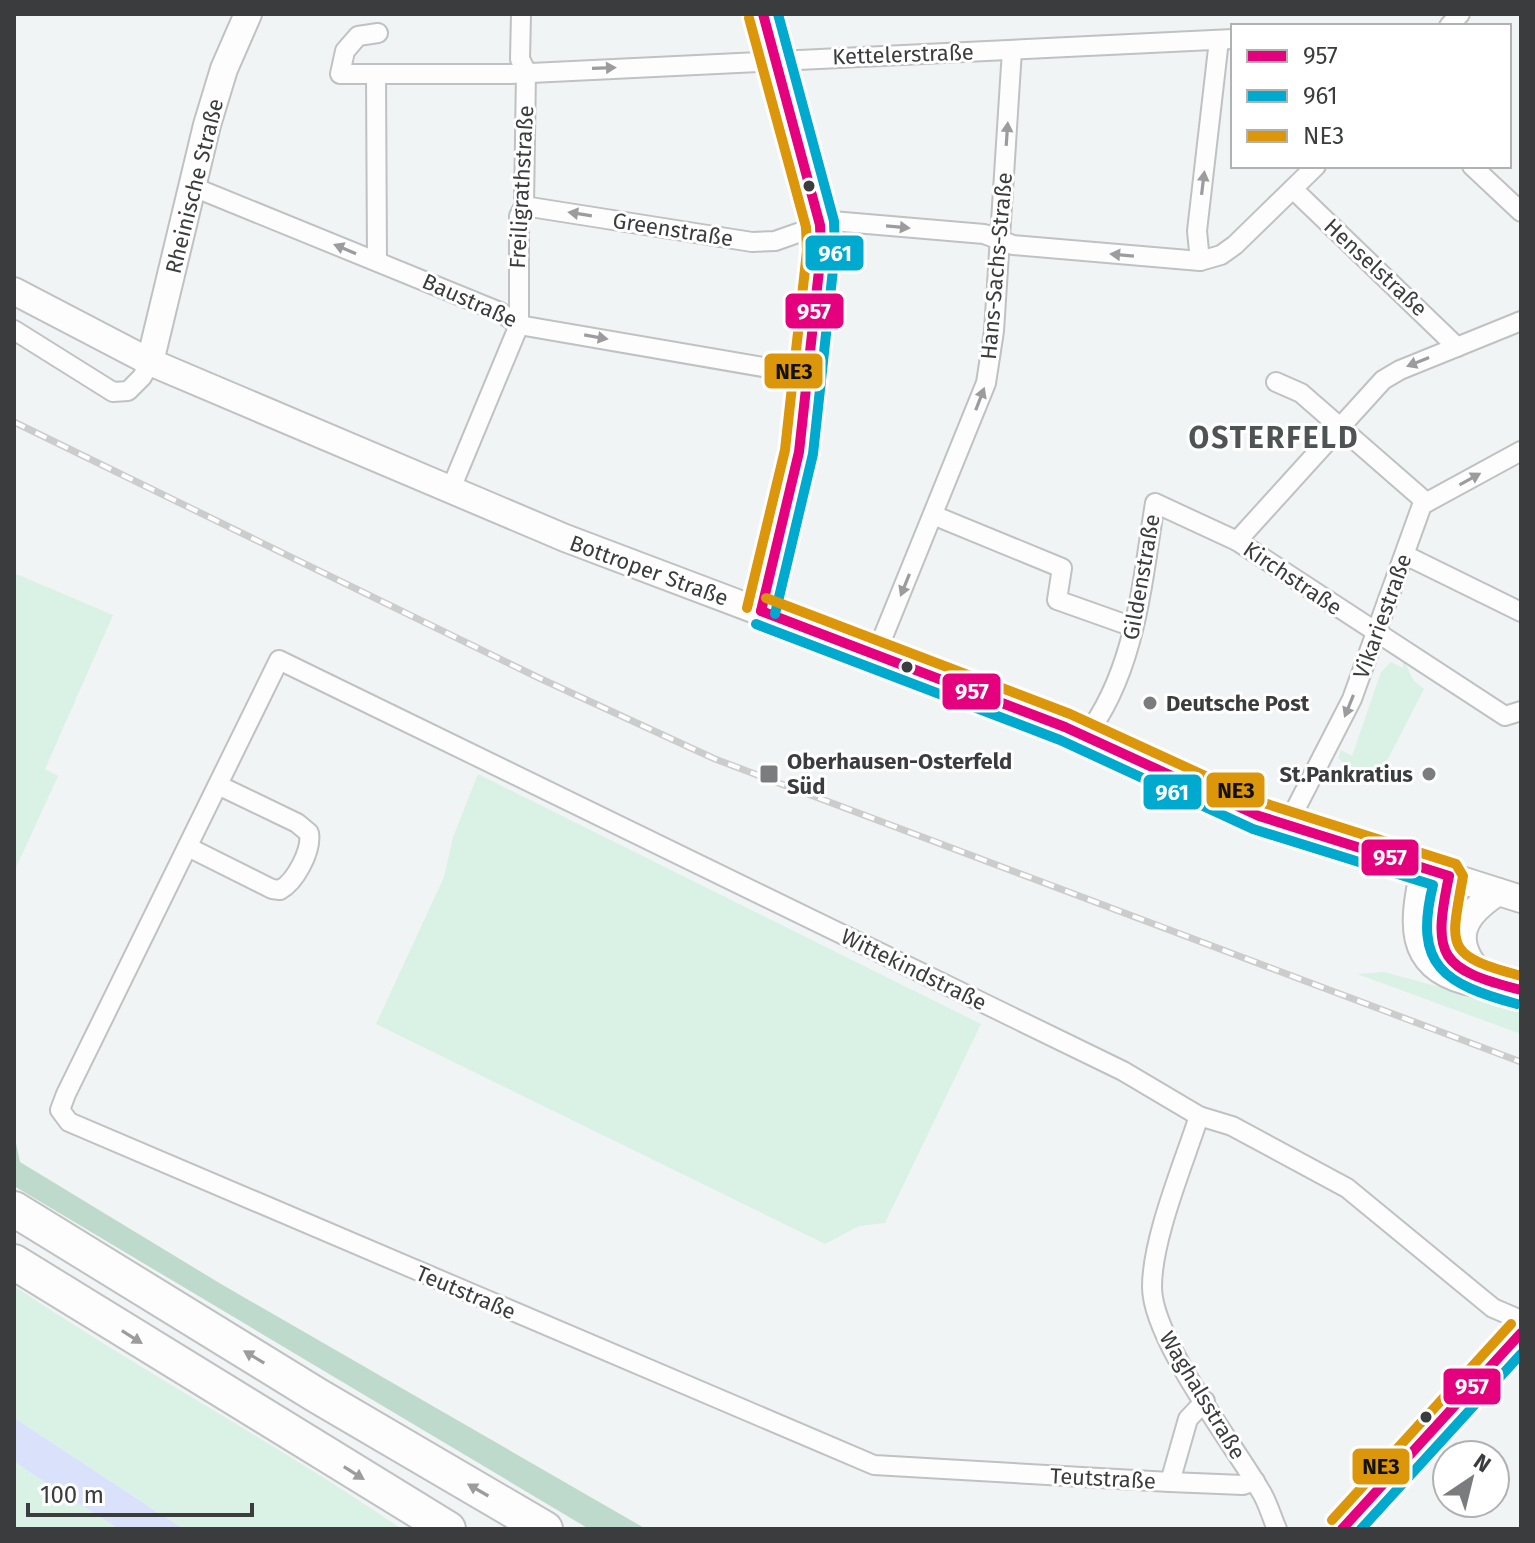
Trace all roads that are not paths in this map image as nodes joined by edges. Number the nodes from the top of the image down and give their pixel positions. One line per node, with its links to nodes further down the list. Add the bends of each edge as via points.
1 (248, 14): 12 (main road, Rheinische Straße, via 224,69)
2 (521, 14): 8 (street, Freiligrathstraße, via 520,59)
3 (763, 14): 7 (main road)
4 (378, 33): 9 (street, Kettelerstraße, via 358,36 345,51 340,74)
5 (1226, 39): 6 (street, Kettelerstraße); 19 (street, one-way to 5, via 1197,231)
6 (1012, 50): 7 (street, Kettelerstraße); 17 (street, Hans-Sachs-Straße, one-way to 6)
7 (775, 61): 8 (street, Kettelerstraße, one-way to 7); 16 (main road)
8 (526, 71): 9 (street, Kettelerstraße); 14 (street, Freiligrathstraße)
9 (376, 74): 18 (street)
10 (1314, 168): 13 (street)
11 (1474, 168): 15 (street)
12 (191, 186): 18 (street, Baustraße, one-way to 12); 25 (main road, Rheinische Straße)
13 (1293, 189): 19 (street, via 1235,245); 24 (street, Henselstraße)
14 (524, 206): 16 (street, Greenstraße, one-way to 14, via 775,241 752,242); 21 (street, Freiligrathstraße, via 519,216)
15 (1521, 212)
16 (820, 225): 17 (street, Greenstraße, one-way to 17, via 832,221 968,232); 26 (main road, via 821,280)
17 (1000, 240): 19 (street, Greenstraße, one-way to 17); 33 (street, Hans-Sachs-Straße, one-way to 17, via 983,393)
18 (377, 261): 21 (street, Baustraße, via 500,312)
19 (1200, 261)
20 (14, 291): 25 (main road, Bottroper Straße)
21 (519, 325): 26 (street, Baustraße, one-way to 26); 30 (street, Freiligrathstraße)
22 (1520, 325): 24 (street)
23 (14, 330): 25 (street, via 113,392 128,391)
24 (1457, 347): 28 (street, one-way to 28, via 1389,376)
25 (150, 362): 30 (main road, Bottroper Straße)
26 (809, 375): 36 (main road, via 799,452)
27 (1276, 382): 28 (street, via 1301,393)
28 (1340, 426): 31 (street); 34 (street)
29 (1521, 451): 31 (street, one-way to 29)
30 (450, 491): 36 (main road, Bottroper Straße)
31 (1426, 502): 35 (street, Vikariestraße)
32 (1155, 503): 34 (street, Kirchstraße); 38 (street, Gildenstraße)
33 (933, 515): 38 (street, via 1062,568 1057,600); 40 (street, Hans-Sachs-Straße, one-way to 40)
34 (1237, 541): 39 (street, Kirchstraße)
35 (1405, 555): 37 (street); 39 (street, Vikariestraße)
36 (761, 611): 40 (main road, Bottroper Straße)
37 (1521, 612)
38 (1133, 627): 43 (street, Gildenstraße, via 1106,704)
39 (1375, 632): 42 (street, Kirchstraße); 45 (street, Vikariestraße, one-way to 45, via 1337,734 1295,810)
40 (876, 654): 43 (main road, Bottroper Straße)
41 (279, 660): 44 (street, Teutstraße); 51 (street, Wittekindstraße, via 1123,1071)
42 (1513, 714)
43 (1085, 737): 45 (main road, Bottroper Straße, via 1219,800)
44 (218, 785): 46 (street, Teutstraße); 46 (street, via 304,828 310,838 304,857 280,890)
45 (1294, 828): 47 (main road, Bottroper Straße)
46 (188, 847): 58 (street, Teutstraße, via 66,1094 60,1110 69,1122 867,1463)
47 (1436, 872): 48 (main road, Bottroper Straße); 49 (main road, via 1415,923 1420,947 1438,968 1455,977)
48 (1510, 896): 49 (main road, via 1475,907 1464,923 1465,950)
49 (1488, 982): 50 (main road)
50 (1521, 990)
51 (1199, 1116): 54 (street, Wittekindstraße, via 1232,1126 1347,1188 1493,1308); 56 (street, Waghalsstraße, via 1152,1287 1159,1321)
52 (14, 1209): 62 (highway, one-way to 52)
53 (14, 1262): 59 (highway, one-way to 59)
54 (1521, 1320)
55 (1521, 1333): 64 (main road)
56 (1205, 1401): 57 (street, Waghalsstraße); 58 (street, Teutstraße, via 1188,1419)
57 (1255, 1481): 58 (street, Teutstraße); 63 (street, Waghalsstraße)
58 (1170, 1482)
59 (399, 1500): 60 (highway); 61 (highway)
60 (423, 1529)
61 (448, 1529)
62 (545, 1529)
63 (1277, 1529)
64 (1342, 1529)

